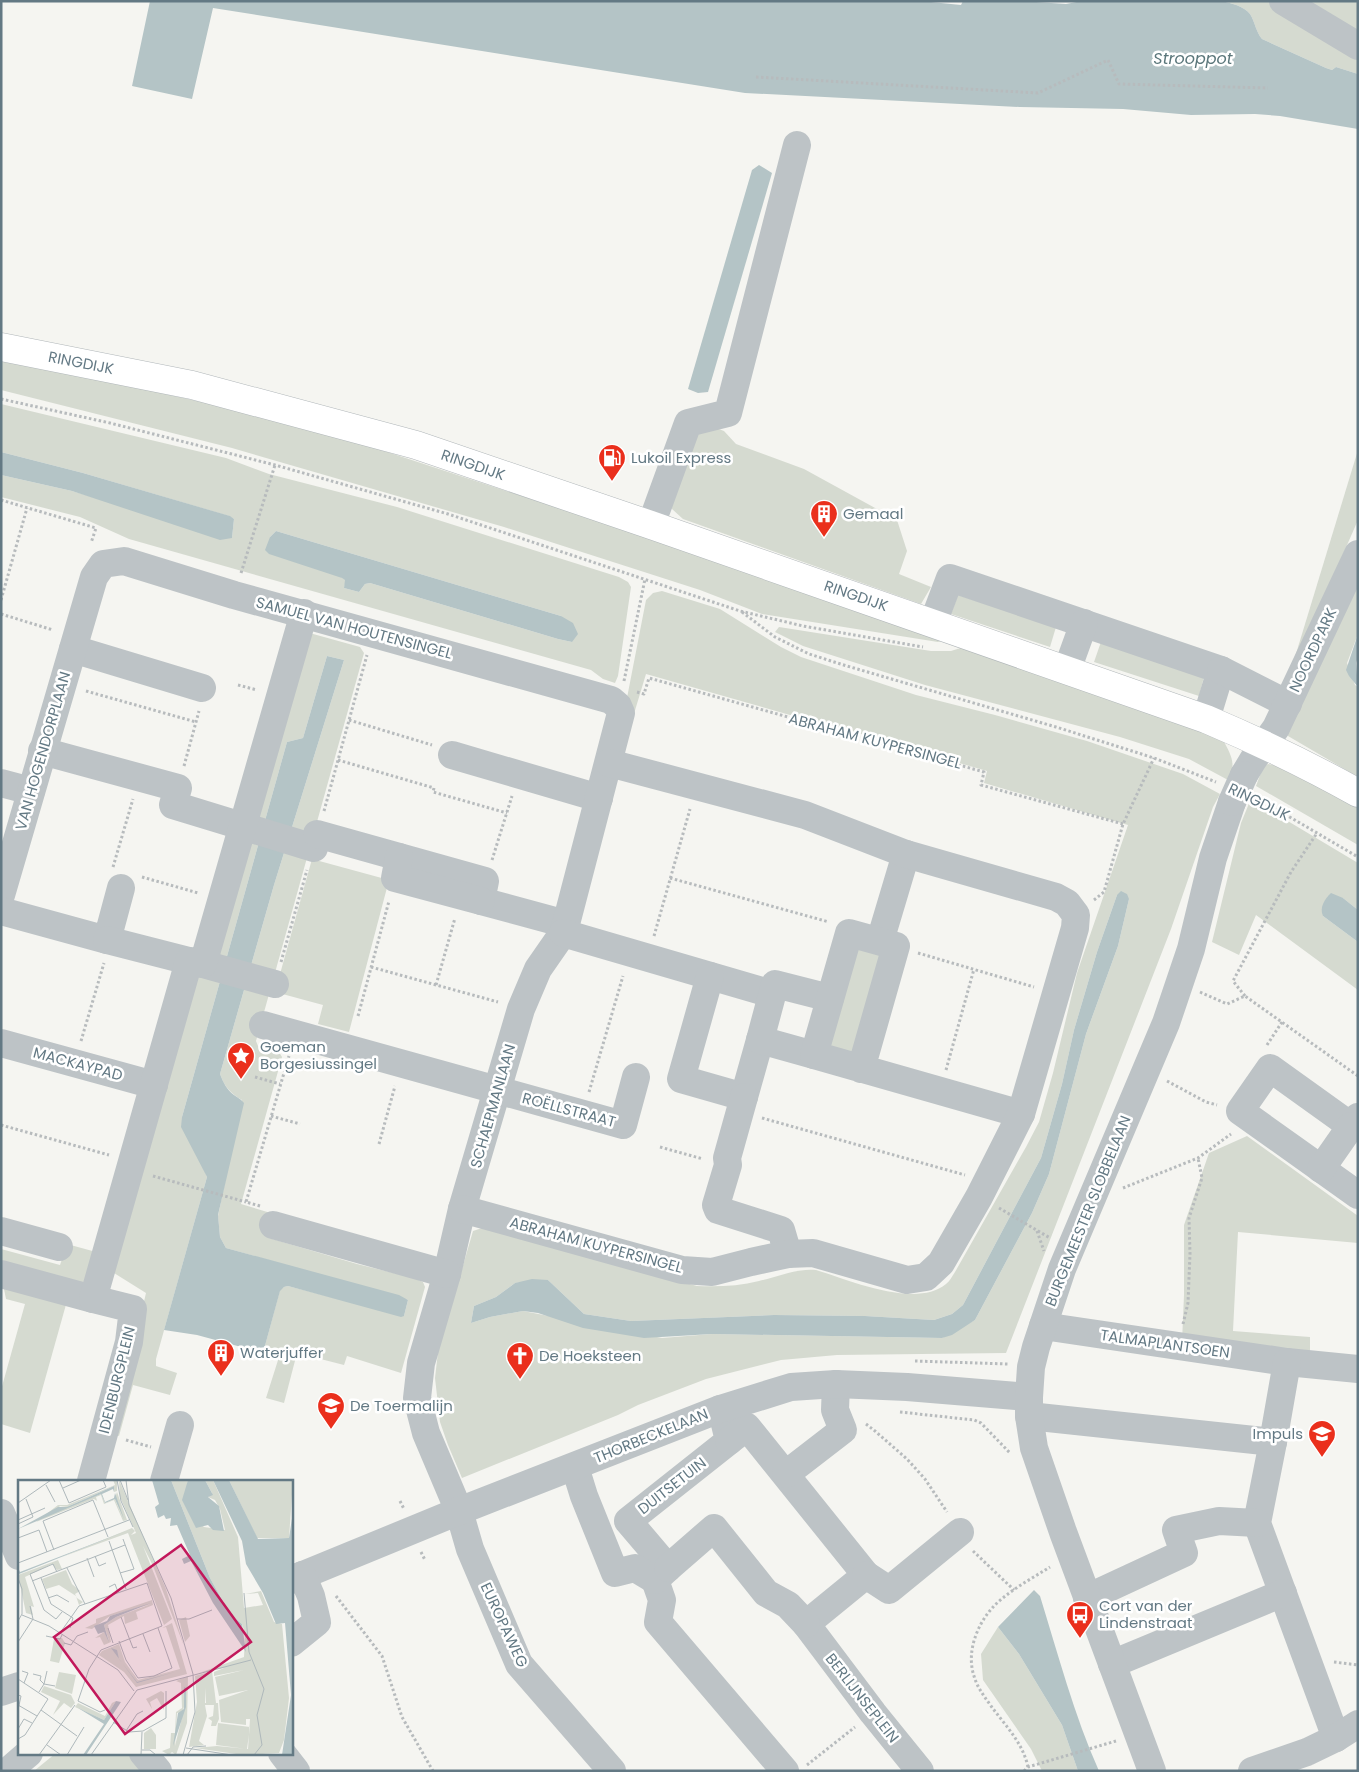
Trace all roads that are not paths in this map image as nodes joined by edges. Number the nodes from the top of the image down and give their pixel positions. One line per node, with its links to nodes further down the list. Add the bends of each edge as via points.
1 (1283, 1): 2 (street)
2 (1358, 46)
3 (797, 146): 5 (street, via 728,413 688,423)
4 (1, 347): 5 (main road, RINGDIJK, via 192,386 416,445)
5 (651, 525): 10 (main road, RINGDIJK)
6 (1358, 554): 16 (street, NOORDPARK)
7 (98, 570): 8 (street, SAMUEL VAN HOUTENSINGEL, via 124,561); 11 (street, VAN HOGENDORPLAAN)
8 (304, 613): 15 (street, SAMUEL VAN HOUTENSINGEL, via 611,700); 28 (street)
9 (1084, 623): 10 (street, via 950,578); 12 (street); 13 (street)
10 (931, 635): 12 (main road, RINGDIJK)
11 (75, 643): 14 (street); 19 (street, VAN HOGENDORPLAAN)
12 (1067, 670): 17 (main road, RINGDIJK)
13 (1222, 670): 16 (street); 17 (street)
14 (202, 688)
15 (620, 697): 21 (street, SCHAEPMANLAAN, via 621,714)
16 (1288, 704): 18 (street, NOORDPARK)
17 (1206, 719): 18 (main road, RINGDIJK)
18 (1265, 744): 24 (main road, RINGDIJK); 61 (street, BURGEMEESTER SLOBBELAAN, via 1238,790 1213,858 1181,983 1062,1269)
19 (42, 751): 23 (street, VAN HOGENDORPLAAN); 26 (street)
20 (452, 755): 27 (street)
21 (609, 764): 27 (street, SCHAEPMANLAAN); 29 (street, via 805,815)
22 (1, 783): 23 (street)
23 (30, 791): 31 (street, VAN HOGENDORPLAAN)
24 (1358, 793)
25 (134, 794): 26 (street)
26 (176, 797): 28 (street)
27 (599, 798): 32 (street, SCHAEPMANLAAN)
28 (242, 826): 32 (street, via 316,841 476,893); 35 (street, via 221,900)
29 (906, 854): 34 (street); 49 (street, ABRAHAM KUYPERSINGEL, via 1056,897 1076,915)
30 (119, 884): 33 (street)
31 (2, 895): 33 (street)
32 (564, 929): 36 (street); 47 (street, SCHAEPMANLAAN, via 538,969 521,1008)
33 (109, 941): 35 (street)
34 (888, 944): 39 (street, via 849,933); 44 (street)
35 (196, 962): 37 (street); 46 (street)
36 (710, 976): 38 (street); 48 (street, via 681,1078)
37 (275, 984)
38 (772, 994): 39 (street, via 775,984); 41 (street)
39 (830, 998): 43 (street)
40 (264, 1025): 47 (street, ROËLLSTRAAT)
41 (760, 1040): 43 (street); 48 (street)
42 (1, 1043): 46 (street, MACKAYPAD)
43 (814, 1055): 44 (street)
44 (862, 1069): 49 (street)
45 (636, 1077): 47 (street, ROËLLSTRAAT, via 623,1125)
46 (154, 1085): 60 (street)
47 (498, 1091): 53 (street, SCHAEPMANLAAN)
48 (742, 1104): 57 (street, via 716,1205 718,1210 781,1230)
49 (1021, 1114): 57 (street, ABRAHAM KUYPERSINGEL, via 941,1263 926,1277 907,1280 814,1253)
50 (1354, 1122): 51 (street); 51 (street, via 1270,1068 1246,1115)
51 (1321, 1168): 52 (street)
52 (1358, 1195)
53 (462, 1209): 57 (street, ABRAHAM KUYPERSINGEL, via 682,1270 712,1272); 59 (street, SCHAEPMANLAAN)
54 (274, 1224): 59 (street)
55 (1, 1231): 56 (street)
56 (59, 1247)
57 (788, 1254)
58 (1, 1274): 60 (street)
59 (447, 1274): 74 (street, SCHAEPMANLAAN, via 421,1363 417,1398 426,1433)
60 (94, 1299): 72 (street, IDENBURGPLEIN, via 133,1309 129,1342)
61 (1043, 1326): 62 (street, TALMAPLANTSOEN); 65 (street, BURGEMEESTER SLOBBELAAN, via 1031,1367)
62 (1287, 1362): 63 (street, TALMAPLANTSOEN); 69 (street)
63 (1358, 1369)
64 (836, 1384): 65 (street, THORBECKELAAN, via 907,1387); 66 (street, THORBECKELAAN, via 791,1387); 71 (street, via 836,1410 843,1430)
65 (1029, 1407): 69 (street); 83 (street, BURGEMEESTER SLOBBELAAN, via 1034,1448)
66 (720, 1409): 68 (street); 70 (street, THORBECKELAAN)
67 (180, 1425): 73 (street)
68 (729, 1441): 71 (street, via 747,1427); 79 (street, DUITSETUIN, via 628,1521)
69 (1273, 1445): 76 (street)
70 (575, 1467): 74 (street, THORBECKELAAN); 79 (street, via 615,1573 635,1568)
71 (786, 1474): 81 (street)
72 (91, 1480)
73 (164, 1480)
74 (459, 1511): 80 (street, THORBECKELAAN); 97 (street, EUROPAWEG, via 470,1548 519,1664)
75 (1, 1513): 78 (street)
76 (1257, 1523): 82 (street); 83 (street, via 1219,1521 1176,1530 1184,1553)
77 (960, 1532): 81 (street, via 889,1590)
78 (18, 1554)
79 (662, 1574): 84 (street, BERLIJNSEPLEIN, via 714,1528 766,1593 788,1605); 98 (street, DUITSETUIN, via 658,1622)
80 (304, 1575): 85 (street, via 317,1622)
81 (866, 1575): 84 (street)
82 (1282, 1593): 86 (street); 89 (street)
83 (1087, 1598): 86 (street, BURGEMEESTER SLOBBELAAN)
84 (806, 1624): 99 (street, BERLIJNSEPLEIN)
85 (292, 1642)
86 (1112, 1664): 100 (street, BURGEMEESTER SLOBBELAAN)
87 (18, 1686): 88 (street)
88 (1, 1692)
89 (1347, 1731): 93 (street)
90 (28, 1754): 94 (street)
91 (144, 1754): 95 (street)
92 (283, 1754): 96 (street)
93 (1312, 1761): 101 (street)
94 (8, 1771)
95 (158, 1771)
96 (296, 1771)
97 (612, 1771)
98 (785, 1771)
99 (920, 1771)
100 (1152, 1771)
101 (1252, 1771)

